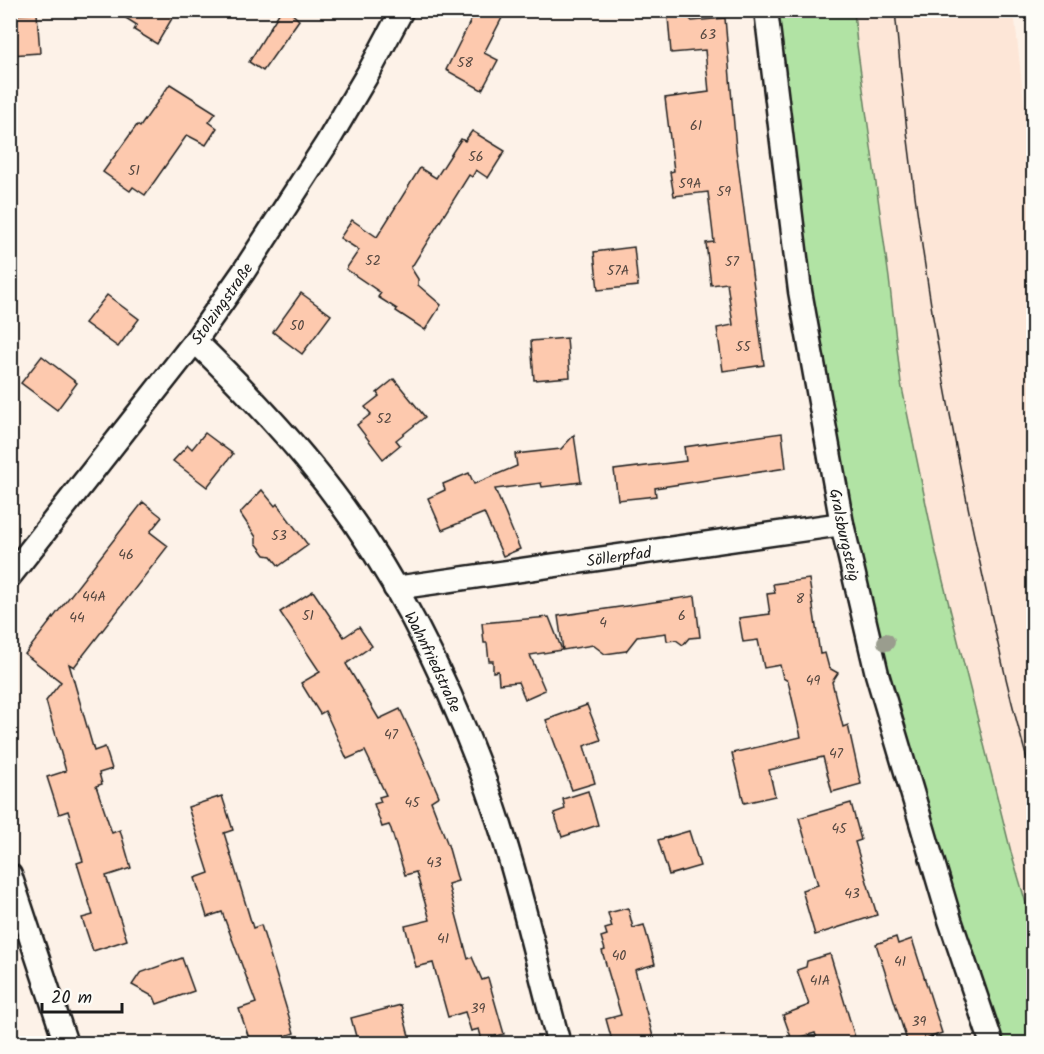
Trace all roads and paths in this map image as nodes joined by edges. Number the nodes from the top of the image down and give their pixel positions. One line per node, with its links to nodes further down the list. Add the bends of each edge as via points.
1 (402, 10): 3 (street, Stolzingstraße, via 327,144)
2 (765, 10): 4 (street, Gralsburgsteig, via 800,291)
3 (195, 341): 5 (street, Stolzingstraße); 6 (street, Wahnfriedstraße, via 311,465)
4 (842, 524): 6 (street, Söllerpfad); 10 (street, Gralsburgsteig, via 877,674 950,920)
5 (10, 576)
6 (395, 588): 9 (street, Wahnfriedstraße, via 444,682 481,769)
7 (10, 875): 8 (street)
8 (66, 1044)
9 (559, 1044)
10 (992, 1044)

